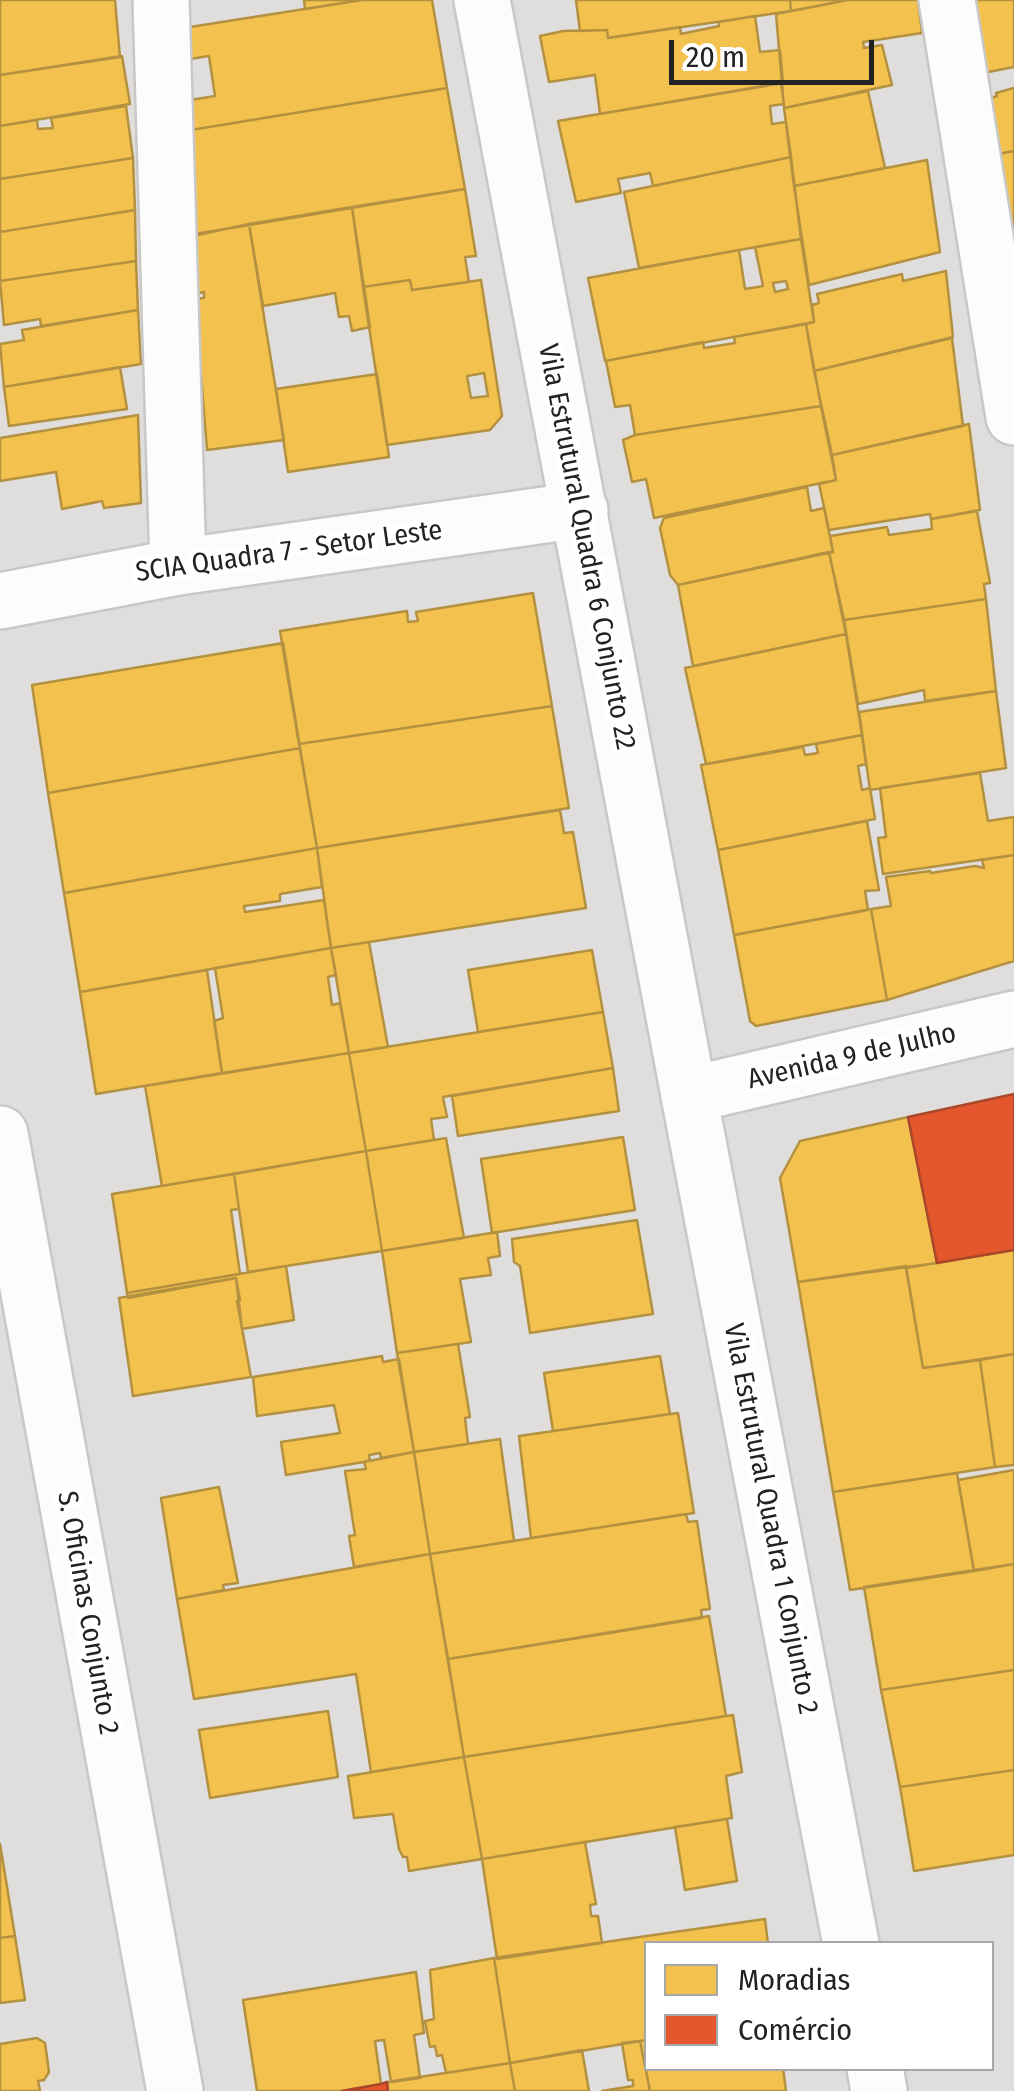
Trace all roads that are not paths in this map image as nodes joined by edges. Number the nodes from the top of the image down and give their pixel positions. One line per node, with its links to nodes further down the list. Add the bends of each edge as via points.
1 (161, 0): 6 (street)
2 (482, 0): 5 (street, Vila Estrutural Quadra 6 Conjunto 22)
3 (947, 0): 4 (street)
4 (1014, 417)
5 (580, 510): 6 (street, SCIA Quadra 7 - Setor Leste); 9 (street, Vila Estrutural Quadra 6 Conjunto 22)
6 (178, 567): 7 (street, SCIA Quadra 7 - Setor Leste)
7 (0, 601)
8 (1014, 1020): 9 (street, Avenida 9 de Julho)
9 (689, 1095): 11 (street, Vila Estrutural Quadra 1 Conjunto 2)
10 (0, 1134): 12 (street, S. Oficinas Conjunto 2)
11 (850, 1941)
12 (175, 2091)

